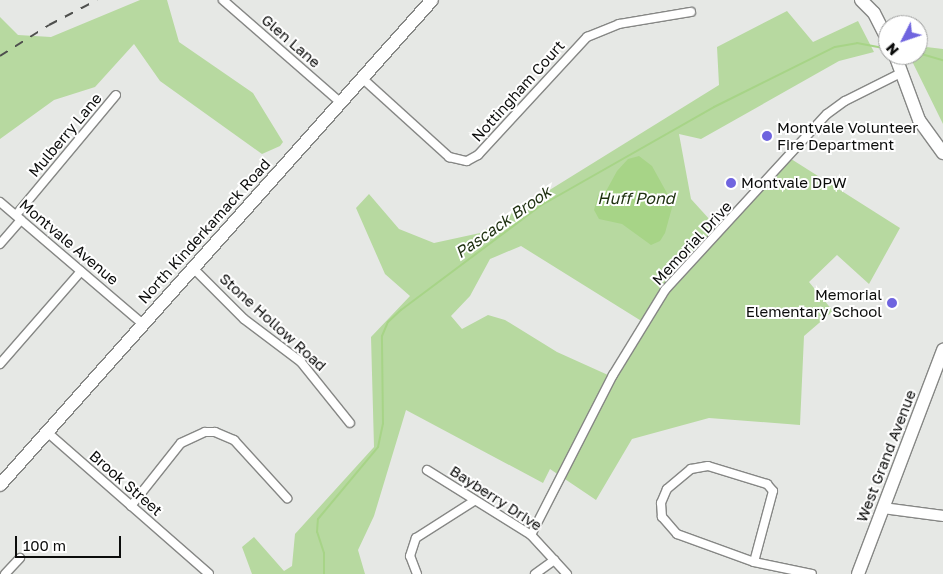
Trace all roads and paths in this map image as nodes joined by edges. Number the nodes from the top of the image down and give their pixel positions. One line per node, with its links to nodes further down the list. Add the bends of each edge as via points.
1 (223, 0): 10 (street, Glen Lane)
2 (432, 0): 8 (main road, North Kinderkamack Road)
3 (861, 0): 5 (main road)
4 (691, 12): 8 (street, Nottingham Court, via 619,24 587,37 478,155 467,161 449,157)
5 (878, 24)
6 (898, 65): 7 (main road)
7 (901, 73): 11 (main road, via 919,120); 29 (street, Memorial Drive, via 845,101 818,123 756,194 676,276 650,310)
8 (362, 78): 10 (main road, North Kinderkamack Road)
9 (116, 95): 13 (street, Mulberry Lane)
10 (340, 102): 15 (main road, North Kinderkamack Road)
11 (943, 152)
12 (0, 202): 13 (street, Montvale Avenue)
13 (18, 217): 14 (street, Mulberry Lane); 16 (street, Montvale Avenue)
14 (0, 244)
15 (193, 268): 17 (main road, North Kinderkamack Road); 20 (street, Stone Hollow Road, via 244,319 307,368)
16 (81, 271): 17 (street, Montvale Avenue); 19 (street)
17 (143, 324): 21 (main road, North Kinderkamack Road)
18 (943, 350): 27 (main road, West Grand Avenue)
19 (0, 364)
20 (350, 423)
21 (46, 432): 23 (main road, North Kinderkamack Road); 26 (street, Brook Street)
22 (427, 470): 25 (street, Bayberry Drive)
23 (1, 482)
24 (286, 498): 26 (street, via 234,440 215,432 205,432 174,449)
25 (474, 501): 29 (street, Bayberry Drive); 35 (street, via 416,538 410,556)
26 (131, 506): 34 (street, Brook Street)
27 (883, 508): 28 (street); 39 (main road, West Grand Avenue)
28 (943, 516)
29 (531, 535): 31 (street, Bayberry Drive)
30 (20, 558): 33 (street)
31 (554, 560): 36 (street); 37 (street, Bayberry Drive)
32 (754, 562): 32 (street, via 670,530 661,510 667,489 692,469 708,466 767,484 774,496); 38 (street)
33 (5, 574)
34 (209, 574)
35 (417, 574)
36 (535, 574)
37 (567, 574)
38 (812, 574)
39 (858, 574)

